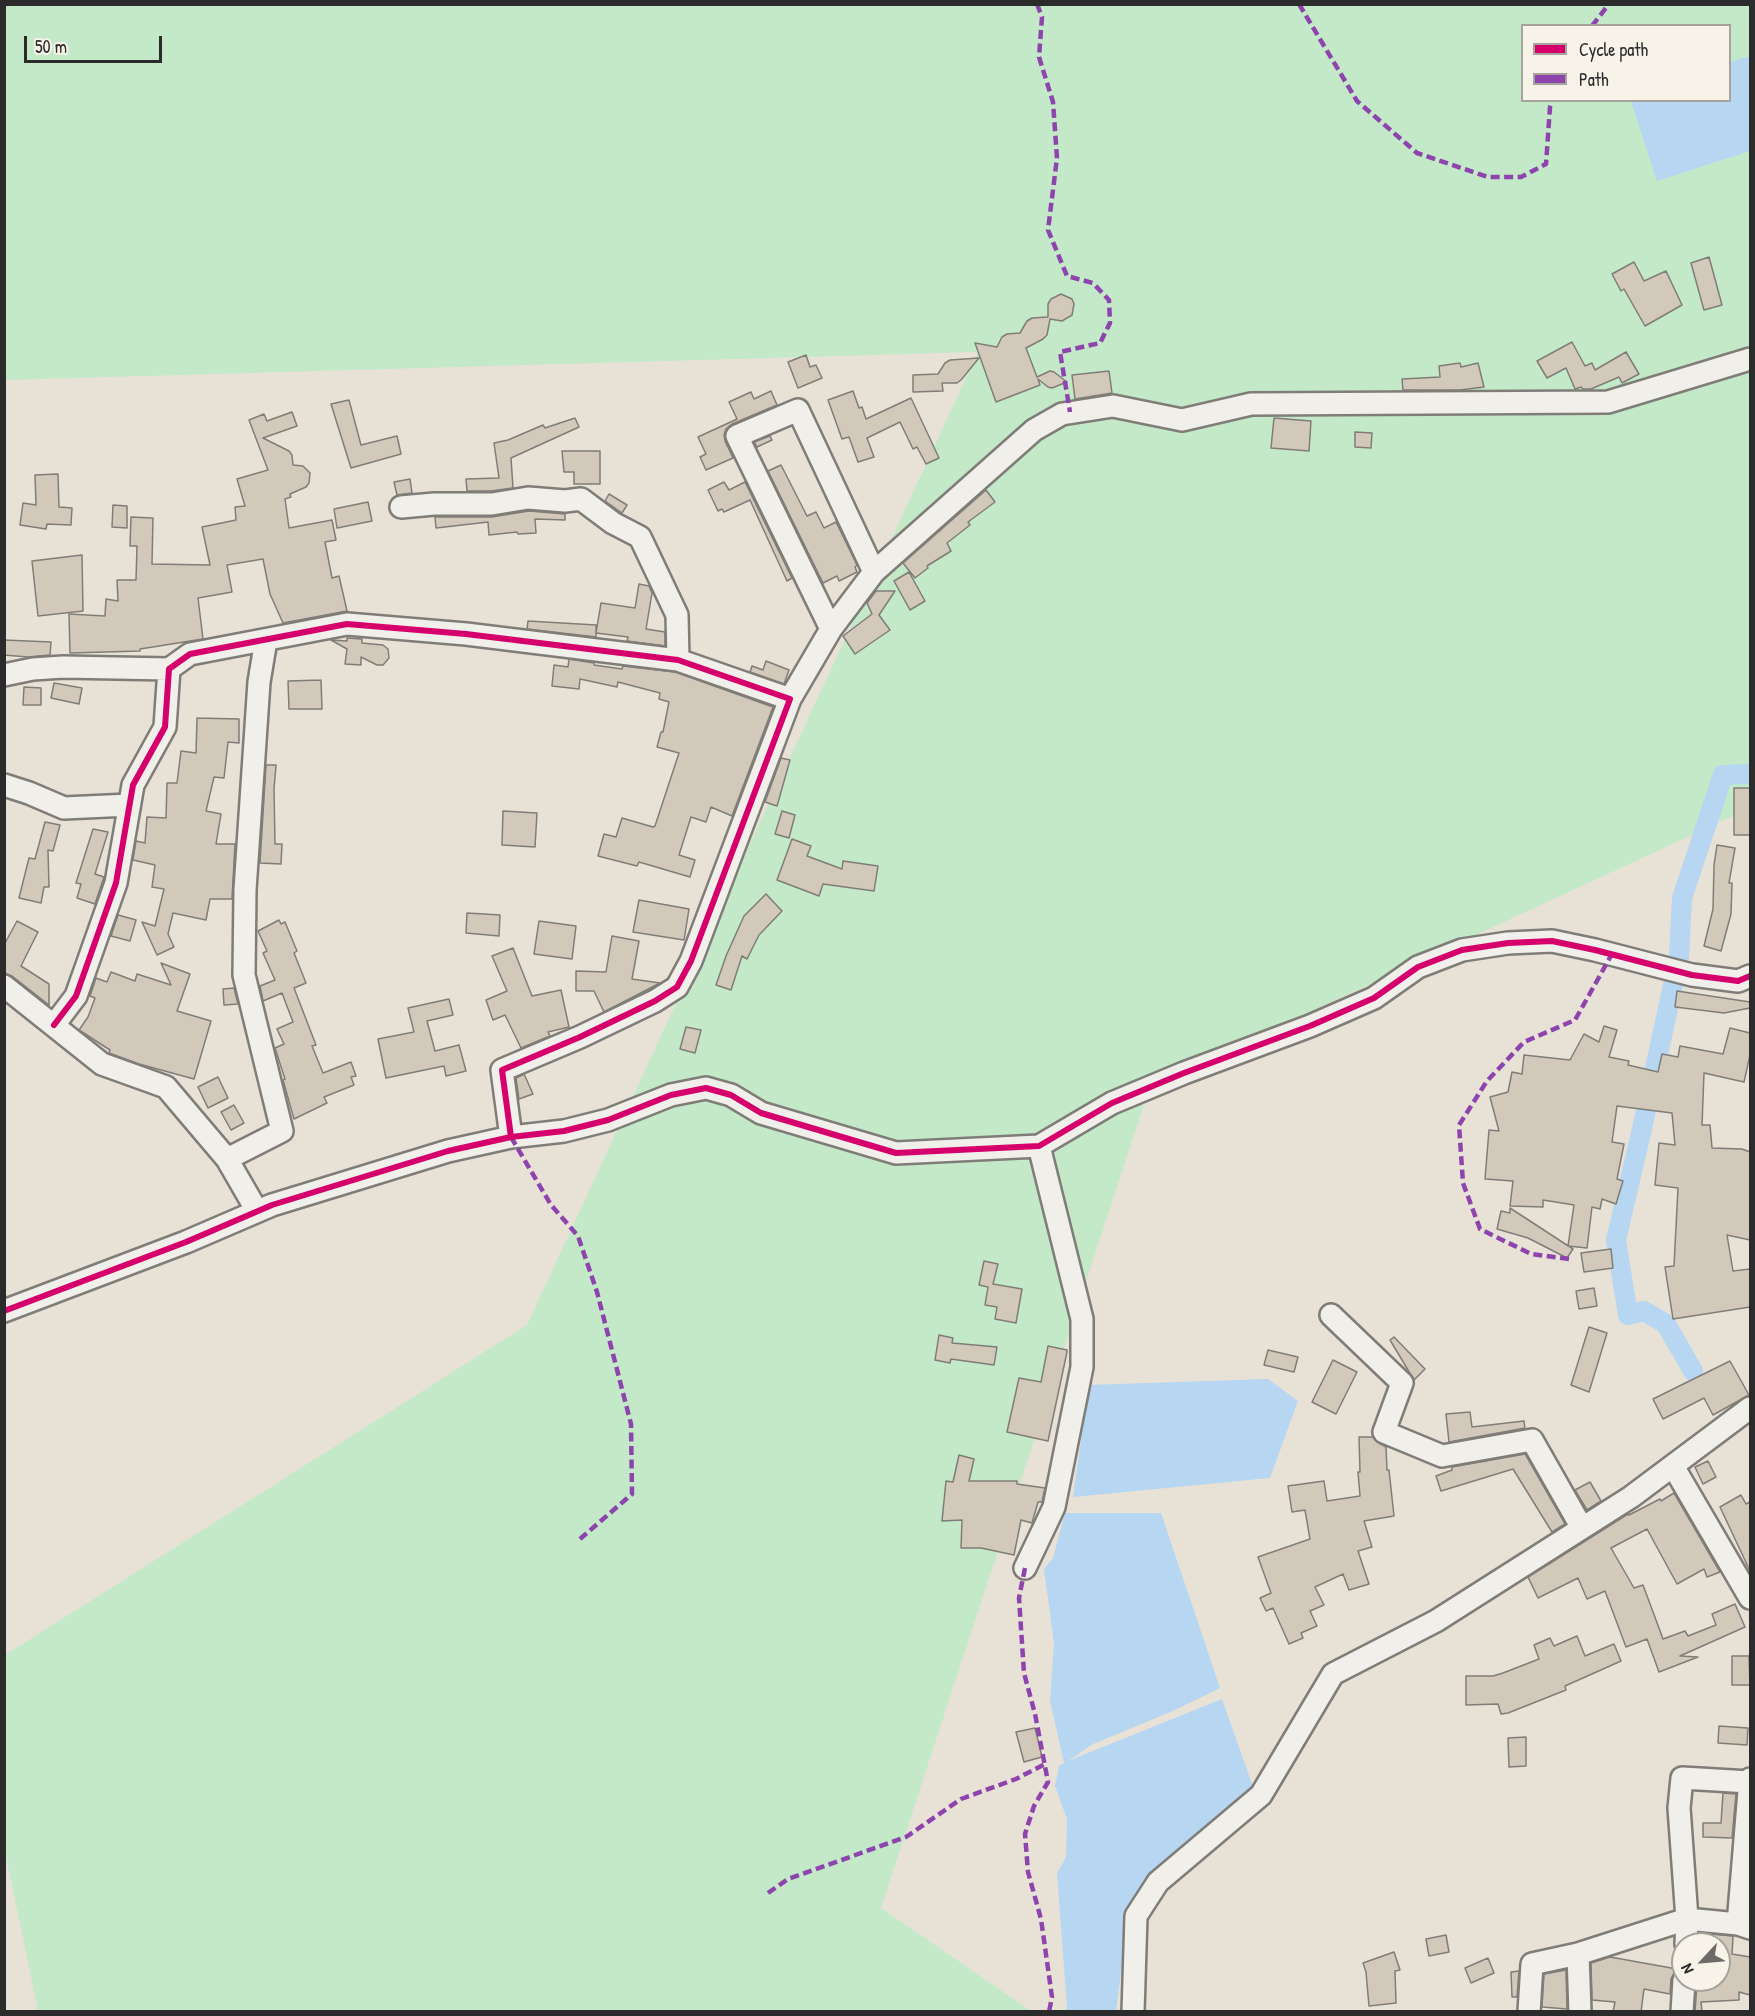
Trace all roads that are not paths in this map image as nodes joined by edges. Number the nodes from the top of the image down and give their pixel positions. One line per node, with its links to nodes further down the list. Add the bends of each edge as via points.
1 (1750, 359): 3 (street, via 1608,402 1251,404 1182,420 1113,406 1062,414 1034,430)
2 (401, 507): 6 (street, via 492,504 528,498 581,499 640,537 677,615)
3 (874, 572): 4 (street); 4 (street, via 798,410 737,436)
4 (831, 629): 9 (street)
5 (266, 640): 6 (street, via 346,624); 7 (street, via 190,654); 17 (street, via 259,682 245,890 244,975 282,1131)
6 (678, 660): 9 (street)
7 (169, 669): 8 (street, via 63,667); 11 (street, via 165,727 133,785)
8 (4, 675)
9 (790, 699): 15 (street, via 691,961 677,987 612,1022 502,1070)
10 (4, 785): 11 (street, via 64,808)
11 (129, 805): 14 (street, via 116,883 76,996)
12 (1750, 976): 16 (street, via 1738,981 1692,975 1552,941 1462,950 1418,967 1374,998 1310,1026 1112,1103)
13 (4, 986): 14 (street)
14 (54, 1025): 17 (street, via 102,1064 166,1087)
15 (511, 1137): 16 (street, via 564,1131 608,1120 670,1095 706,1088 731,1095 761,1113 896,1153); 18 (street, via 448,1151)
16 (1039, 1146): 24 (street, via 1082,1319 1082,1367 1054,1507)
17 (227, 1159): 18 (street)
18 (257, 1211): 19 (street)
19 (4, 1311)
20 (1331, 1315): 23 (street, via 1402,1383 1384,1432 1442,1456 1532,1440)
21 (1749, 1412): 22 (street)
22 (1673, 1466): 23 (street); 25 (street)
23 (1582, 1528): 32 (street, via 1436,1621 1333,1674 1261,1795 1158,1882 1136,1916)
24 (1025, 1569)
25 (1750, 1598)
26 (1750, 1780): 27 (street, via 1682,1778 1679,1808); 28 (street)
27 (1687, 1919): 28 (street); 29 (street); 30 (street)
28 (1744, 1926)
29 (1686, 1932)
30 (1578, 1954): 33 (street, via 1532,1964); 34 (street)
31 (1683, 1992): 35 (street)
32 (1133, 2012)
33 (1529, 2012)
34 (1580, 2012)
35 (1682, 2012)

